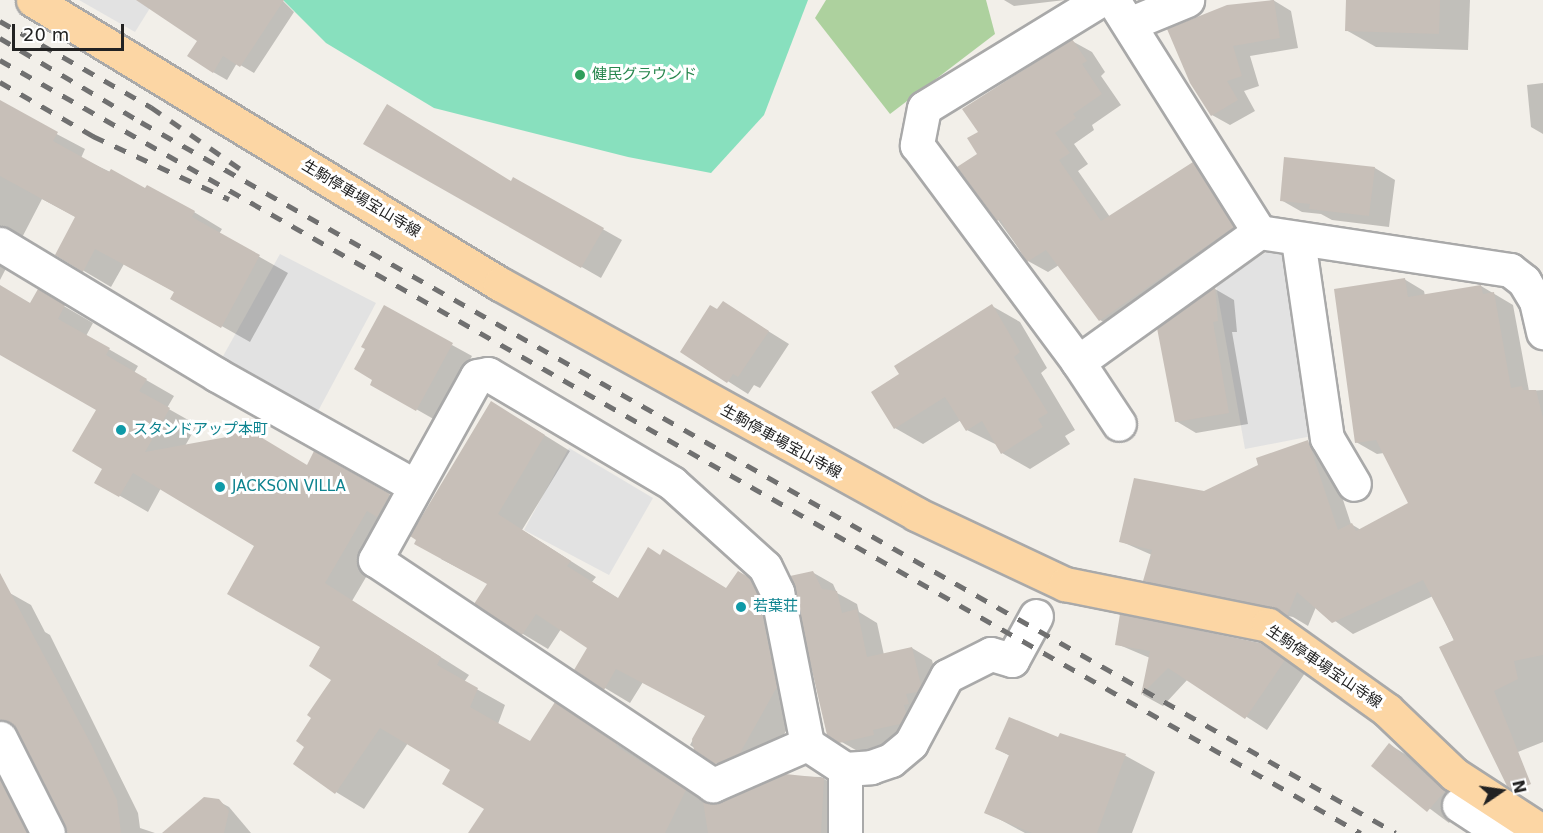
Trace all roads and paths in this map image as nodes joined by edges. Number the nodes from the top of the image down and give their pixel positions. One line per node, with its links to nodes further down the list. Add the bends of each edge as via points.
1 (33, 0): 18 (main road, 生駒停車場宝山寺線, via 500,284 664,378 1068,592 1268,625 1387,710 1454,774)
2 (1101, 0): 9 (street, via 924,108 917,145)
3 (1186, 0): 4 (street)
4 (1121, 12): 5 (street)
5 (1259, 232): 6 (street); 9 (street)
6 (1298, 240): 8 (street, via 1510,270 1524,281 1536,301); 11 (street, via 1327,438)
7 (0, 244): 12 (street, via 217,375)
8 (1543, 332)
9 (1078, 362): 10 (street)
10 (1119, 424)
11 (1354, 484)
12 (416, 486): 15 (street, via 375,560 713,785); 15 (street, via 477,376 488,374 672,483 765,567 777,592)
13 (1036, 616): 16 (street, via 1012,660 991,654 947,676 910,743 891,760 871,767)
14 (0, 738): 19 (street)
15 (807, 744): 16 (street)
16 (845, 769): 20 (street)
17 (1459, 805): 21 (street)
18 (1543, 832)
19 (48, 833)
20 (845, 833)
21 (1502, 833)

